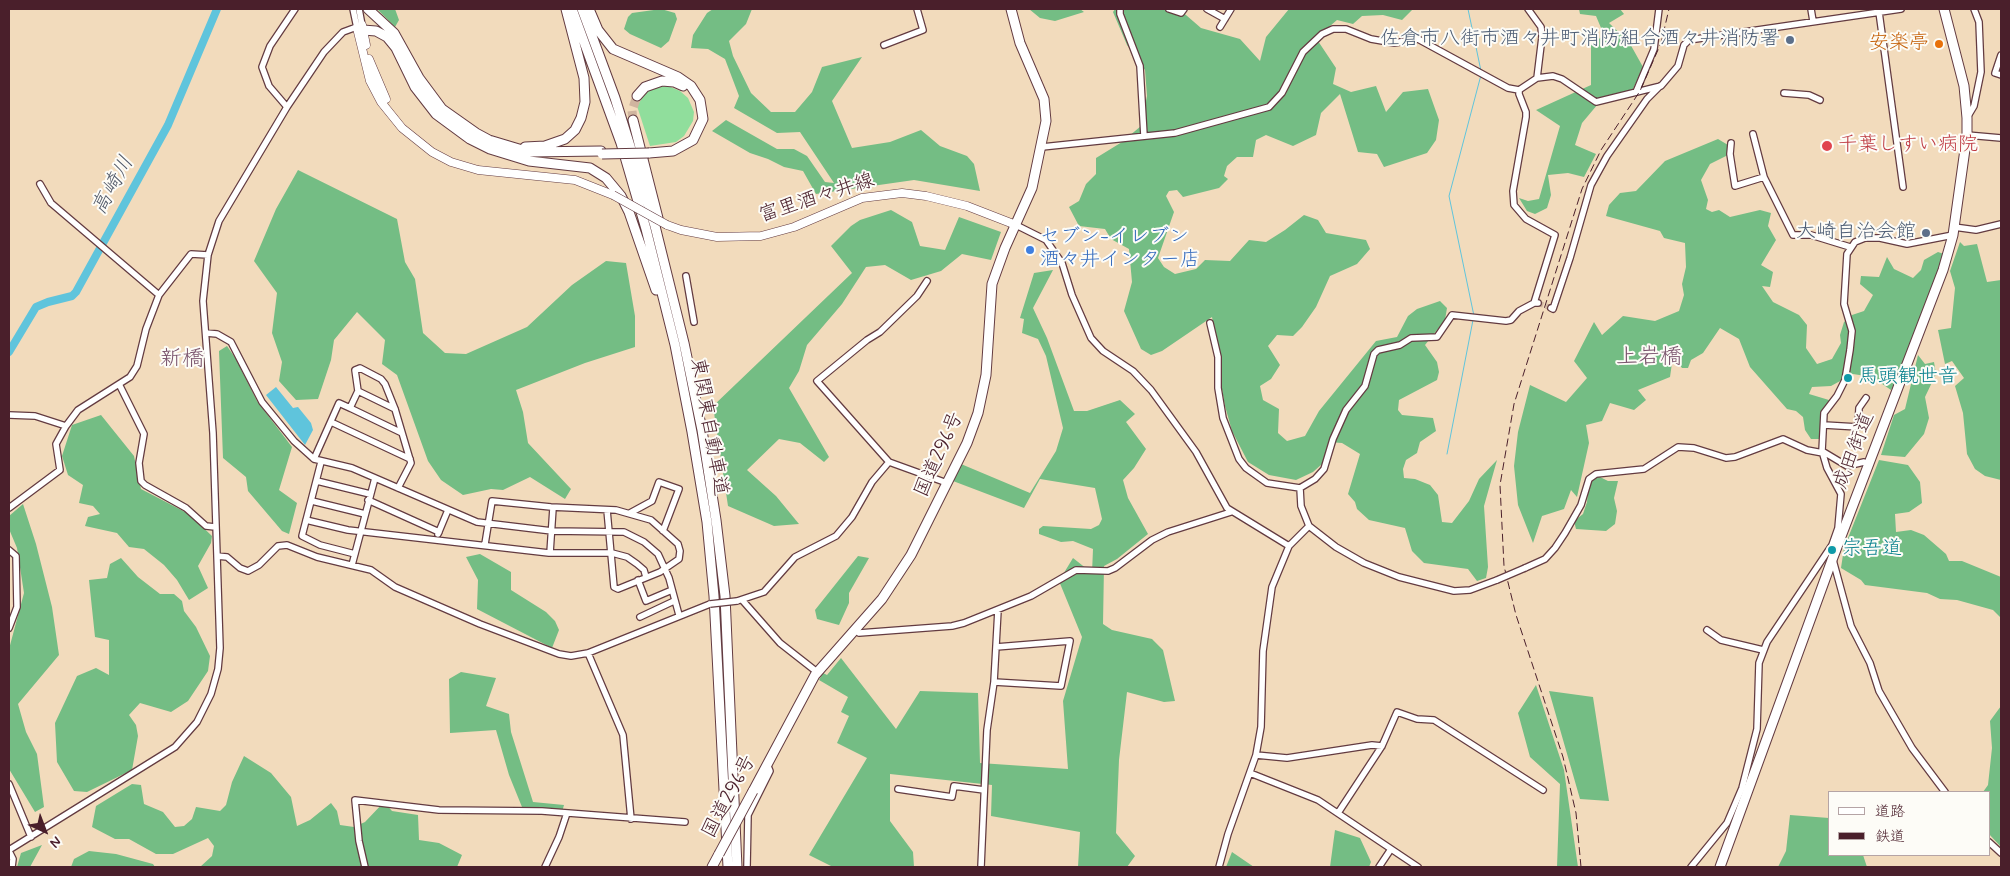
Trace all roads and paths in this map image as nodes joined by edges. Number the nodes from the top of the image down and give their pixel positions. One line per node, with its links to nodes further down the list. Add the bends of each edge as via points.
1 (295, 9): 38 (street, via 282,24 262,67 269,86)
2 (353, 9): 25 (street)
3 (359, 9): 25 (street)
4 (368, 9): 27 (highway)
5 (566, 9): 47 (highway, via 584,78 582,118 564,139)
6 (572, 9): 65 (highway, 東関東自動車道, via 634,187)
7 (582, 9): 60 (highway, 東関東自動車道, via 629,141)
8 (590, 9): 48 (highway, via 606,43 618,52 682,80 696,91 703,108 703,119 696,136 685,147 673,152)
9 (917, 9): 28 (street, via 923,30)
10 (1011, 9): 46 (highway, 国道296号, via 1020,43 1044,99 1046,121)
11 (1120, 9): 43 (street, via 1140,66)
12 (1169, 9): 13 (street, via 1181,13)
13 (1184, 9)
14 (1208, 9): 23 (street)
15 (1230, 9): 23 (street)
16 (1528, 9): 31 (street, via 1541,27)
17 (1659, 9): 34 (street, via 1654,49)
18 (1811, 9): 24 (street)
19 (1901, 9): 22 (street)
20 (1944, 9): 39 (highway, 成田街道, via 1962,77)
21 (1974, 9): 39 (street, via 1979,22 1981,72 1974,106)
22 (1879, 12): 24 (street); 51 (street)
23 (1225, 19): 26 (street)
24 (1812, 21): 32 (street, via 1689,40 1684,45 1678,66)
25 (361, 27): 27 (highway, via 380,26); 38 (street, via 343,32 335,39); 47 (highway, via 376,31 391,42 415,87 436,114 482,146); 53 (main road, 富里酒々井線, bridge, via 374,74 389,106 420,140 457,163 490,172 568,178 613,195 668,225 717,237 761,236 794,227 862,198 902,193 967,206)
26 (1220, 27)
27 (396, 37): 47 (highway, via 419,78 442,109 489,140)
28 (884, 44)
29 (2001, 55): 30 (street, via 1995,73)
30 (2001, 75)
31 (1537, 78): 33 (street); 34 (street, via 1553,76 1562,79 1596,102)
32 (1660, 86): 34 (street); 61 (street, via 1647,99 1607,156 1591,185)
33 (1519, 90): 43 (street, via 1502,85 1424,42 1411,39 1394,43 1371,39 1346,29 1333,29 1322,34 1303,52 1282,92 1268,108 1175,133); 86 (street, via 1526,117 1513,190 1514,205 1526,219 1555,235 1536,303 1506,321 1452,315 1437,337 1411,338 1400,345 1378,350 1365,386 1346,410 1324,469)
34 (1636, 92)
35 (1784, 93): 37 (street, via 1809,95)
36 (637, 96): 48 (highway, via 650,85 668,80 688,90 698,108 697,124 688,138 675,146)
37 (1820, 100)
38 (287, 107): 56 (street, via 219,221)
39 (1967, 118): 42 (highway, 成田街道)
40 (633, 120): 60 (highway, via 654,199)
41 (1753, 134): 49 (street)
42 (1967, 135): 44 (street); 54 (highway, 成田街道)
43 (1144, 136): 46 (street)
44 (2001, 138)
45 (1731, 143): 49 (street, via 1735,186)
46 (1042, 147): 53 (highway, 国道296号, via 1032,188)
47 (519, 152): 48 (highway, bridge); 65 (highway, via 536,162 590,168 612,184 636,230)
48 (648, 152)
49 (1764, 177): 55 (street, via 1794,235 1811,235)
50 (40, 184): 59 (street, via 51,203)
51 (1903, 187)
52 (2001, 224): 54 (street, via 1985,229)
53 (1016, 225): 84 (highway, 国道296号, via 992,284 982,398 974,426); 93 (street, via 1046,240 1062,263 1091,338 1103,351 1133,370 1151,390 1196,452)
54 (1954, 231): 55 (street, via 1907,244 1865,238); 81 (highway, 成田街道, via 1943,270)
55 (1850, 247): 73 (street, via 1844,295 1852,331 1850,350 1844,380 1824,413)
56 (208, 254): 59 (street, via 188,256); 64 (street, via 203,301)
57 (686, 276): 62 (street)
58 (927, 281): 80 (street, via 880,332 817,381)
59 (160, 295): 66 (street, via 136,366 130,377)
60 (674, 298): 156 (highway, 東関東自動車道, via 696,397 716,520 730,664)
61 (1552, 308)
62 (694, 322)
63 (1210, 323): 86 (street, via 1218,357 1218,388 1223,418 1239,459 1267,483)
64 (206, 333): 77 (street, via 217,334 231,342 262,402 298,446); 99 (street)
65 (681, 372): 155 (highway, 東関東自動車道, via 699,471 714,587)
66 (119, 384): 74 (street, via 78,410); 99 (street, via 144,434 139,463 141,481 186,508 206,526)
67 (358, 391): 69 (street); 70 (street); 70 (street, via 354,373 357,368 386,384)
68 (1866, 398): 73 (street, via 1859,408 1858,427)
69 (350, 408): 72 (street, via 338,403); 75 (street)
70 (394, 409): 75 (street)
71 (9, 415): 74 (street, via 35,416)
72 (331, 422): 77 (street); 78 (street)
73 (1824, 425): 76 (street)
74 (66, 426): 89 (street, via 56,444 60,470)
75 (402, 433): 78 (street)
76 (1822, 452): 81 (street, via 1847,466 1864,462); 98 (street, bridge, via 1807,450 1783,439 1726,458 1694,448 1678,447 1644,469 1596,474 1589,479 1581,505 1545,559 1470,590 1454,591 1364,564); 108 (street, via 1841,494)
77 (314, 459): 79 (street)
78 (410, 459): 85 (street)
79 (322, 462): 82 (street, via 352,468); 83 (street)
80 (889, 462): 84 (street); 121 (street, via 836,536 795,557 769,588)
81 (1870, 464): 108 (highway, 成田街道)
82 (375, 478): 85 (street); 87 (street)
83 (317, 481): 87 (street); 88 (street)
84 (947, 483): 126 (highway, 国道296号, via 901,571)
85 (398, 488): 91 (street)
86 (1300, 488): 98 (street, via 1301,506)
87 (369, 497): 95 (street); 104 (street)
88 (312, 501): 95 (street); 96 (street)
89 (9, 508)
90 (552, 508): 92 (street); 97 (street, via 492,501); 101 (street)
91 (448, 510): 97 (street); 104 (street)
92 (607, 510): 94 (street); 100 (street)
93 (1231, 512): 107 (street); 122 (street, via 1168,532 1108,571 1076,570 1049,587)
94 (630, 513): 102 (street, via 651,520); 102 (street, via 652,501 659,482 679,489)
95 (365, 514): 103 (street)
96 (306, 520): 103 (street); 112 (street, via 302,536 305,539)
97 (488, 524): 101 (street); 106 (street)
98 (1309, 526): 107 (street)
99 (215, 527): 113 (street)
100 (610, 530): 101 (street); 111 (street); 116 (street, via 624,532 644,542 658,554)
101 (552, 531): 110 (street)
102 (663, 531): 116 (street, via 678,544 680,551 679,559)
103 (360, 532): 105 (street); 112 (street)
104 (439, 532): 105 (street)
105 (436, 539): 106 (street)
106 (485, 544): 110 (street)
107 (1289, 546): 134 (street, via 1276,575 1270,600)
108 (1834, 548): 114 (highway, 成田街道); 129 (street)
109 (9, 550): 125 (street, via 16,556 17,607)
110 (550, 553): 111 (street)
111 (612, 553): 117 (street, via 637,564); 118 (street, via 614,587 618,589)
112 (355, 554): 115 (street)
113 (217, 556): 115 (street, via 228,557 248,571 283,544); 146 (street, via 218,669 197,722 166,754)
114 (1832, 560): 141 (street, via 1851,626 1870,663 1879,691 1912,748); 163 (highway, 成田街道)
115 (352, 566): 130 (street, via 374,571 395,587 530,644 571,656)
116 (666, 569): 117 (street); 119 (street)
117 (646, 577): 118 (street)
118 (638, 580): 119 (street, via 646,601)
119 (672, 590): 120 (street)
120 (674, 601): 123 (street); 124 (street)
121 (740, 601): 123 (street, bridge, via 710,604); 131 (street, via 780,644)
122 (998, 610): 126 (street, via 952,626 859,633); 128 (street)
123 (679, 615): 130 (street)
124 (640, 616)
125 (9, 628)
126 (855, 630): 131 (highway, 国道296号)
127 (1707, 630): 129 (street, via 1721,640)
128 (996, 647): 132 (street); 132 (street, via 1070,641 1060,686)
129 (1763, 650): 162 (street, via 1759,663 1757,730 1742,788 1727,823)
130 (588, 653): 144 (street, via 623,735)
131 (817, 672): 135 (highway, 国道296号)
132 (994, 682): 139 (street, via 987,730)
133 (1382, 746): 134 (street, via 1287,758); 140 (street, via 1397,712 1417,719 1434,720); 143 (street)
134 (1256, 755): 136 (street)
135 (767, 764): 154 (highway, 国道296号, bridge); 157 (street, via 770,771 748,815)
136 (1250, 773): 143 (street, via 1318,800); 159 (street)
137 (9, 784): 146 (street)
138 (898, 789): 139 (street, via 952,797 954,786)
139 (984, 790): 158 (street)
140 (1543, 790)
141 (1944, 791)
142 (567, 813): 144 (street); 152 (street, via 439,810 354,800 358,841); 153 (street)
143 (1338, 813): 148 (street)
144 (631, 819): 145 (street)
145 (685, 822)
146 (31, 838): 149 (street)
147 (1990, 843): 150 (street)
148 (1391, 850): 160 (street); 161 (street)
149 (9, 851): 151 (street)
150 (2001, 853)
151 (12, 867)
152 (365, 867)
153 (545, 867)
154 (712, 867)
155 (728, 867)
156 (738, 867)
157 (747, 867)
158 (981, 867)
159 (1219, 867)
160 (1379, 867)
161 (1418, 867)
162 (1691, 867)
163 (1720, 867)

